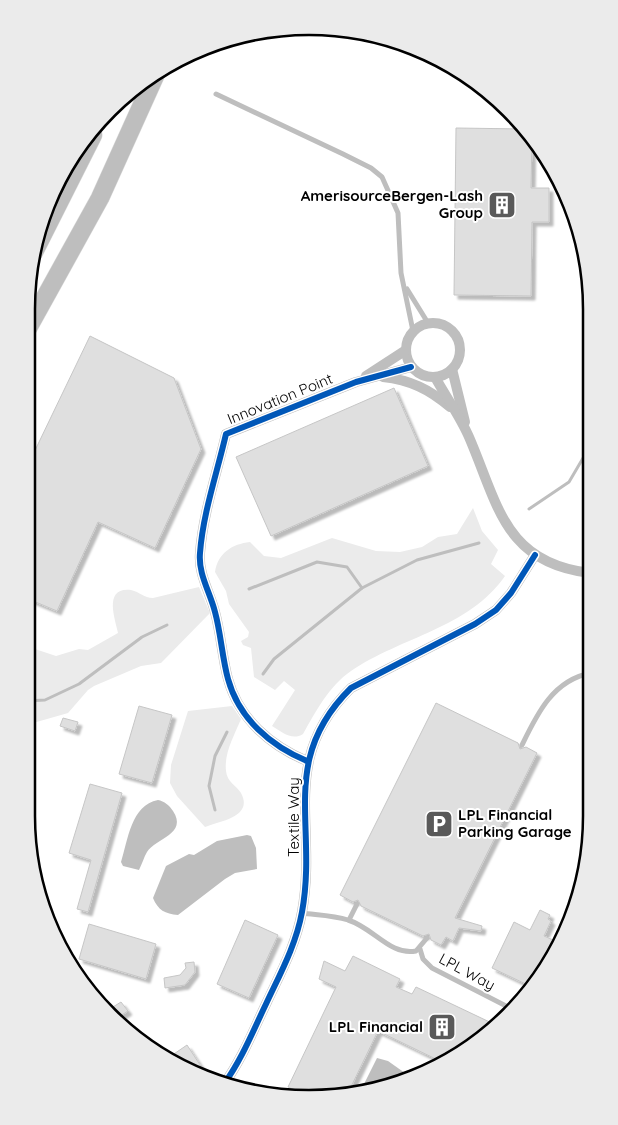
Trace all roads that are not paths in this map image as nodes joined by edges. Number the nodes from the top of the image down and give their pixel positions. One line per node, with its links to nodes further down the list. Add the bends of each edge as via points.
1 (151, 86): 6 (highway, via 100,198)
2 (216, 94): 5 (lane, via 382,176 398,213)
3 (84, 153): 4 (highway)
4 (51, 219)
5 (405, 286): 7 (lane); 8 (lane)
6 (35, 316)
7 (428, 323): 8 (street); 11 (street, via 445,326 458,339 459,357)
8 (413, 332): 9 (street)
9 (406, 350): 10 (street); 14 (street, Innovation Point)
10 (411, 367): 12 (street, Innovation Point); 13 (street, via 422,375)
11 (452, 369): 13 (street); 16 (street)
12 (377, 376): 14 (street, Innovation Point); 15 (street, via 421,386)
13 (435, 377): 15 (street)
14 (356, 382): 21 (street, Innovation Point, via 226,434 200,554 228,679 238,704 266,737)
15 (455, 412): 16 (street)
16 (468, 435): 17 (street, via 506,524 518,541)
17 (536, 555): 18 (street, via 556,565); 21 (street, Textile Way, via 496,610 351,688 323,722)
18 (583, 571)
19 (583, 674): 20 (lane, via 560,687 541,707)
20 (522, 745)
21 (308, 761): 23 (street, Textile Way, via 305,776 306,884)
22 (357, 904): 24 (lane)
23 (302, 913): 24 (lane); 28 (street, Textile Way, via 284,966 238,1065)
24 (349, 920): 26 (lane, via 372,931 400,952)
25 (427, 938): 26 (lane)
26 (420, 949): 27 (lane, LPL Way, via 423,959 432,968)
27 (507, 1006)
28 (229, 1078)

